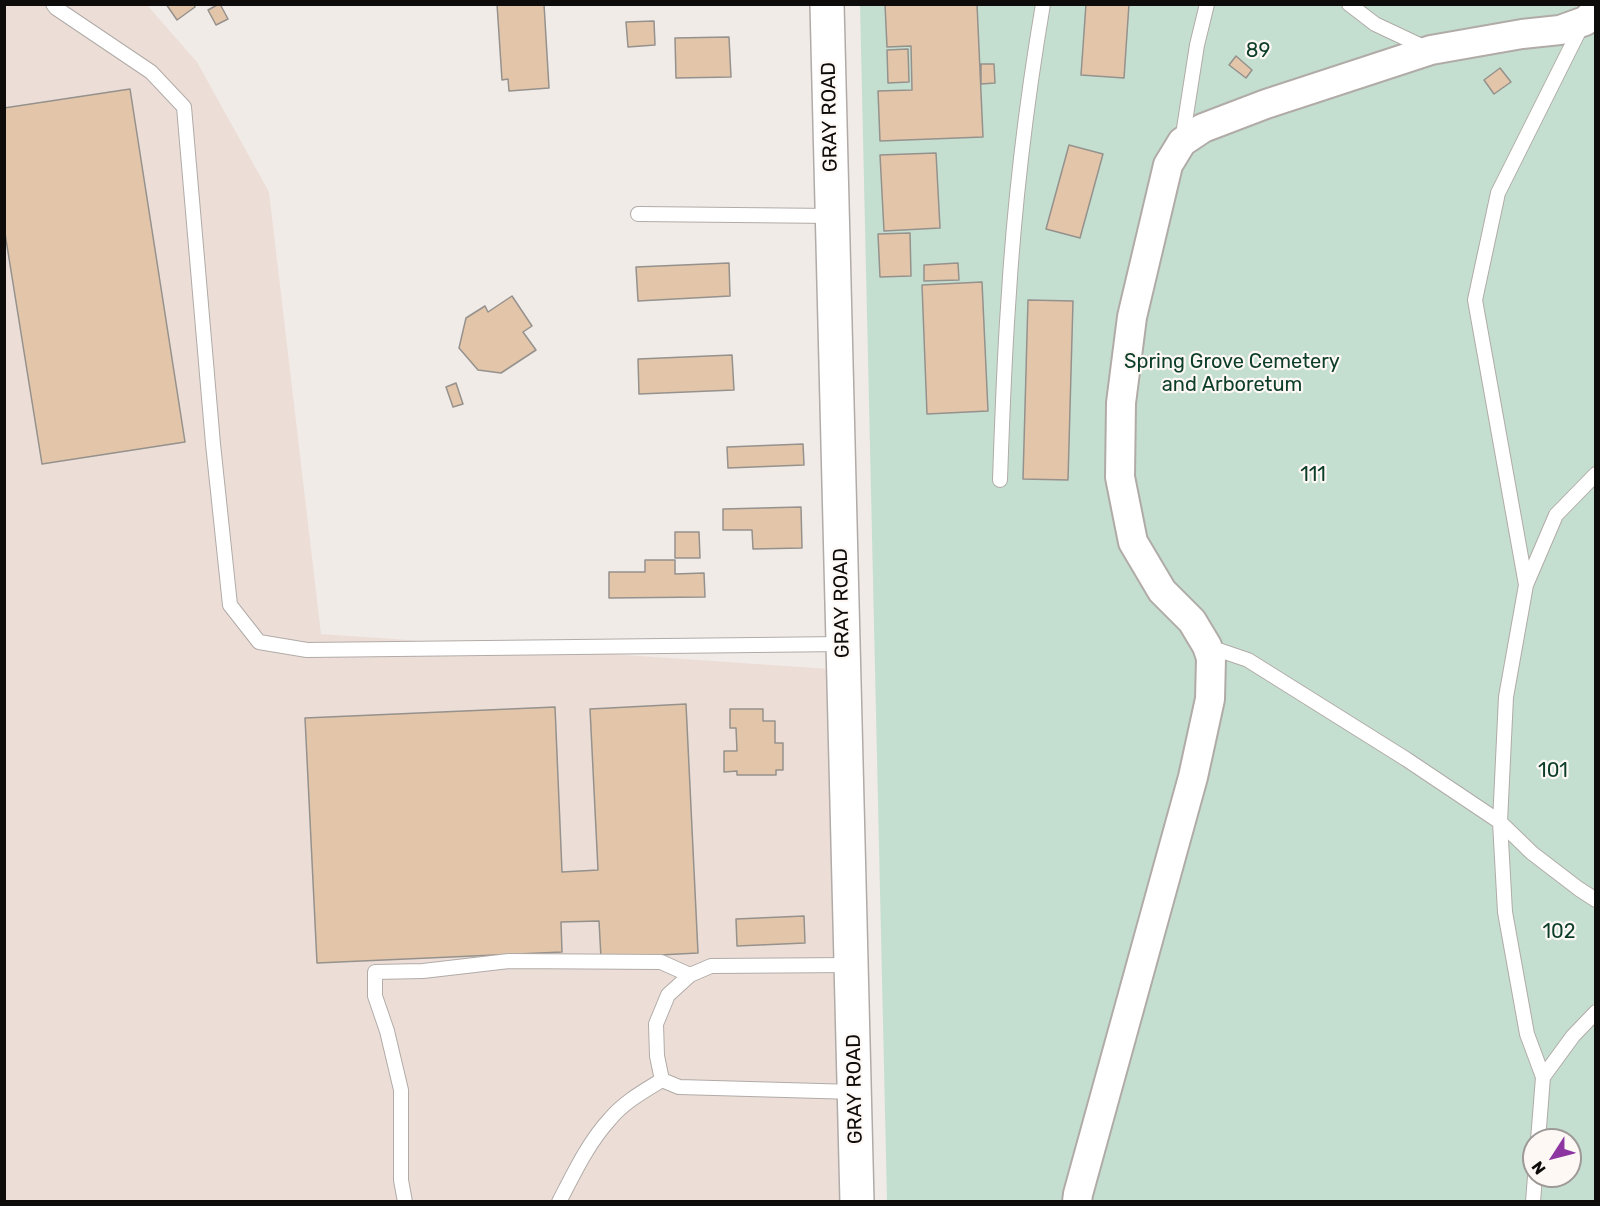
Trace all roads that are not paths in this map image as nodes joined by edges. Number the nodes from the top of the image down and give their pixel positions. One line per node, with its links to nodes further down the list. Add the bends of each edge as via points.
1 (53, 4): 14 (lane, via 151,72 184,107 230,605 260,642 307,650)
2 (827, 4): 10 (street, GRAY ROAD)
3 (1043, 4): 12 (lane, via 1019,184 1008,306)
4 (1207, 4): 8 (lane)
5 (1349, 4): 7 (lane, via 1375,24)
6 (1590, 16): 7 (street, via 1560,30); 13 (lane, via 1498,193 1475,300)
7 (1431, 50): 8 (street, via 1266,104 1203,128)
8 (1182, 142): 15 (street, via 1168,165 1132,318 1121,403 1120,477 1133,542 1162,591 1192,621)
9 (638, 214): 10 (lane)
10 (833, 216): 14 (street, GRAY ROAD)
11 (1596, 474): 13 (lane, via 1556,515)
12 (1000, 480)
13 (1526, 585): 16 (lane, via 1506,697)
14 (844, 644): 18 (street, GRAY ROAD)
15 (1207, 646): 16 (lane, via 1248,660); 28 (street, via 1211,658 1210,699 1193,777)
16 (1500, 822): 17 (lane, via 1533,853); 21 (lane, via 1505,912 1527,1034)
17 (1596, 900)
18 (851, 965): 19 (lane, via 711,966); 23 (street, GRAY ROAD)
19 (690, 975): 22 (lane, via 668,995 656,1024); 25 (lane, via 661,962 509,961 375,972 375,996 402,1090 401,1180)
20 (1596, 1012): 21 (lane)
21 (1544, 1077): 24 (lane)
22 (662, 1080): 23 (lane, via 680,1087); 26 (lane, via 611,1117 579,1163)
23 (855, 1092): 27 (street, GRAY ROAD)
24 (1539, 1128)
25 (405, 1202)
26 (559, 1202)
27 (857, 1202)
28 (1077, 1202)

